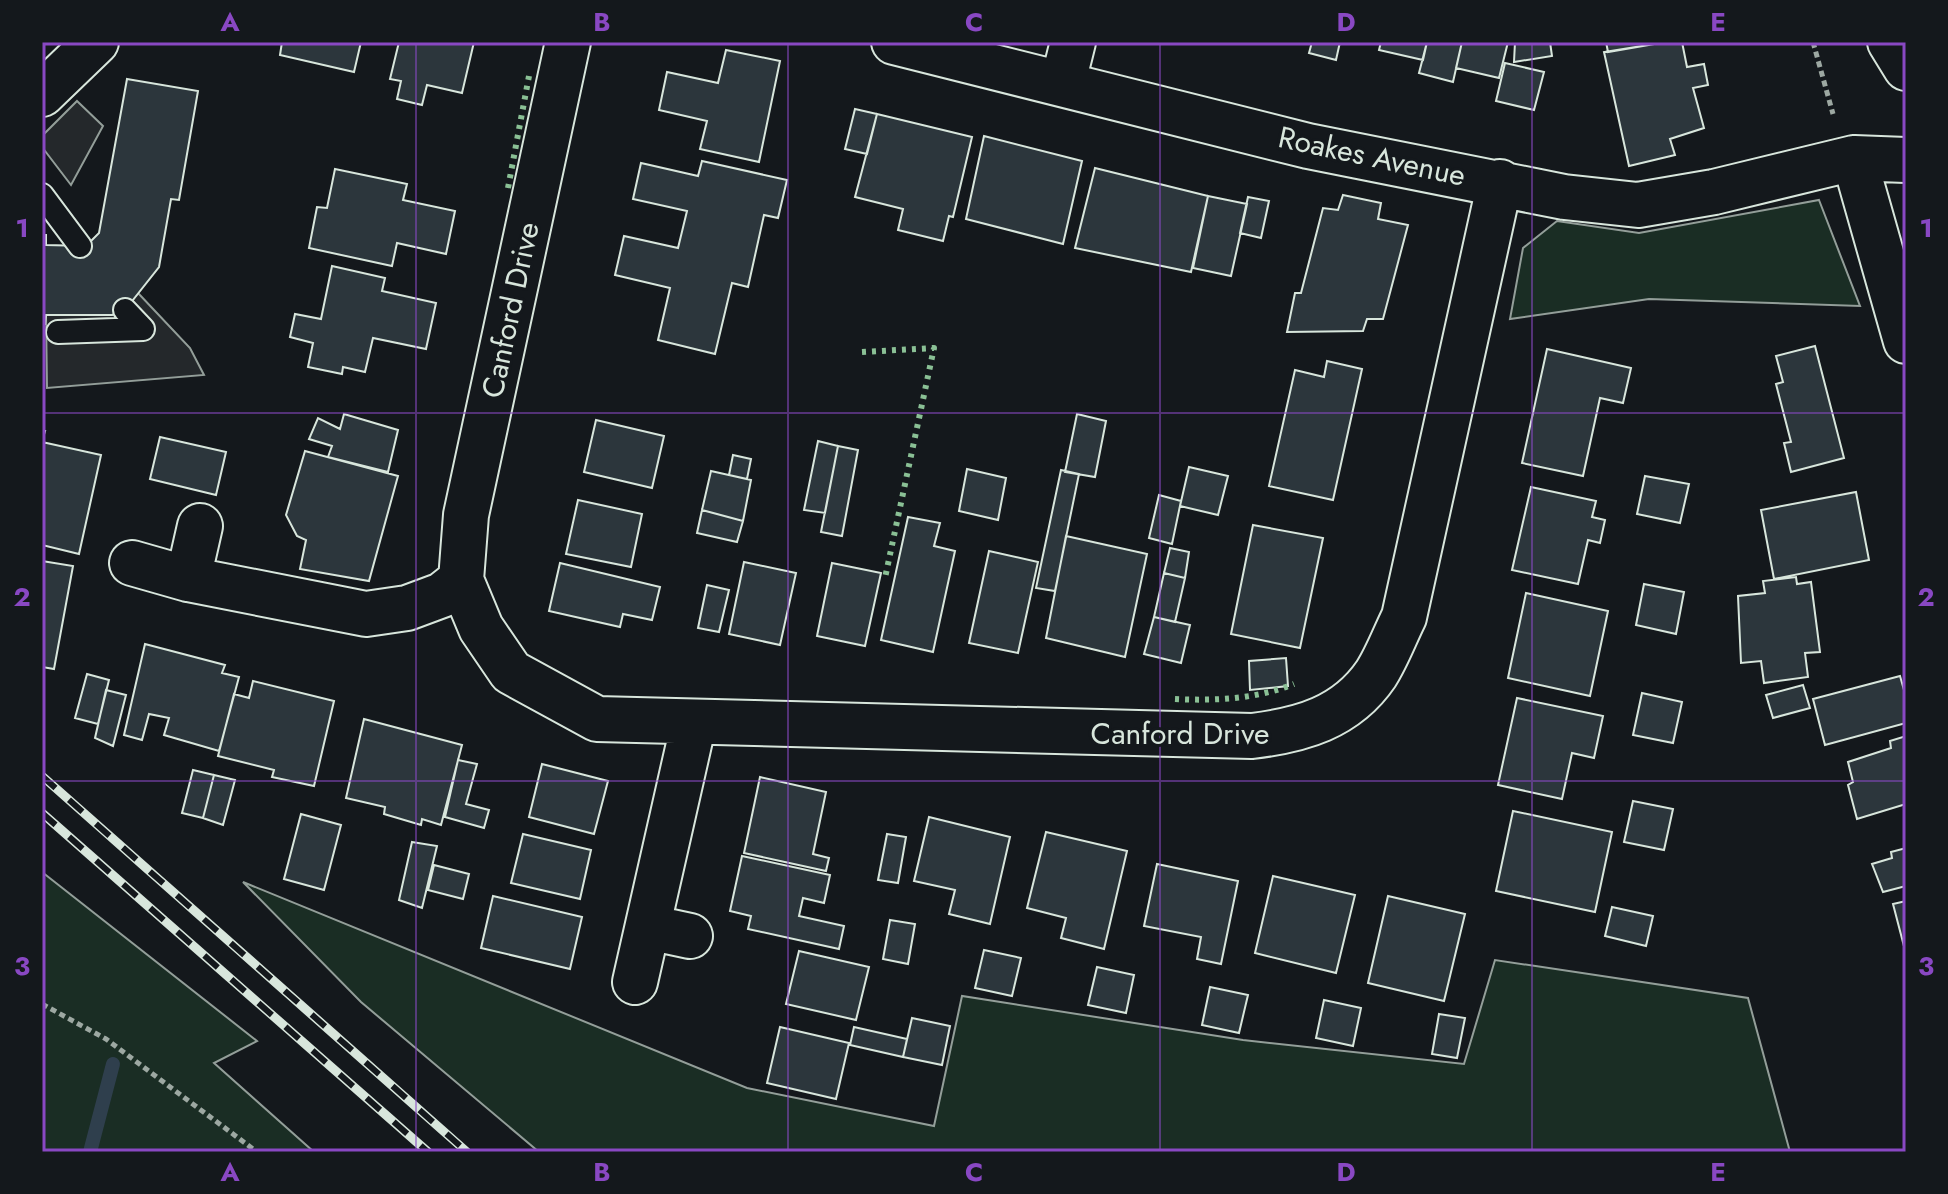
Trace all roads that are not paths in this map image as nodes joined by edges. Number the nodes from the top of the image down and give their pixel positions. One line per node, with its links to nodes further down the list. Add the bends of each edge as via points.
1 (96, 42): 7 (street)
2 (568, 42): 20 (street, Canford Drive, via 466,515)
3 (894, 42): 5 (street, Roakes Avenue)
4 (1890, 42): 6 (street)
5 (1068, 62): 11 (street, Roakes Avenue, via 1308,146)
6 (1906, 68)
7 (42, 94)
8 (1906, 125): 9 (street, Roakes Avenue)
9 (1854, 158): 10 (street, Roakes Avenue); 11 (street, Roakes Avenue, via 1638,205 1564,197); 16 (street)
10 (1906, 160)
11 (1500, 182): 21 (street, Canford Drive, via 1404,617 1376,674 1344,707 1300,731 1252,736)
12 (42, 195): 13 (lane)
13 (80, 246)
14 (125, 310): 15 (lane, via 143,329)
15 (58, 332)
16 (1906, 341)
17 (200, 526): 19 (street)
18 (132, 563): 19 (street)
19 (188, 579): 20 (street, via 366,614 407,608 442,595)
20 (461, 580): 21 (street, Canford Drive, via 481,628 511,672 545,694 597,719)
21 (694, 722): 22 (street)
22 (648, 927): 23 (street); 24 (street)
23 (690, 936)
24 (635, 982)

